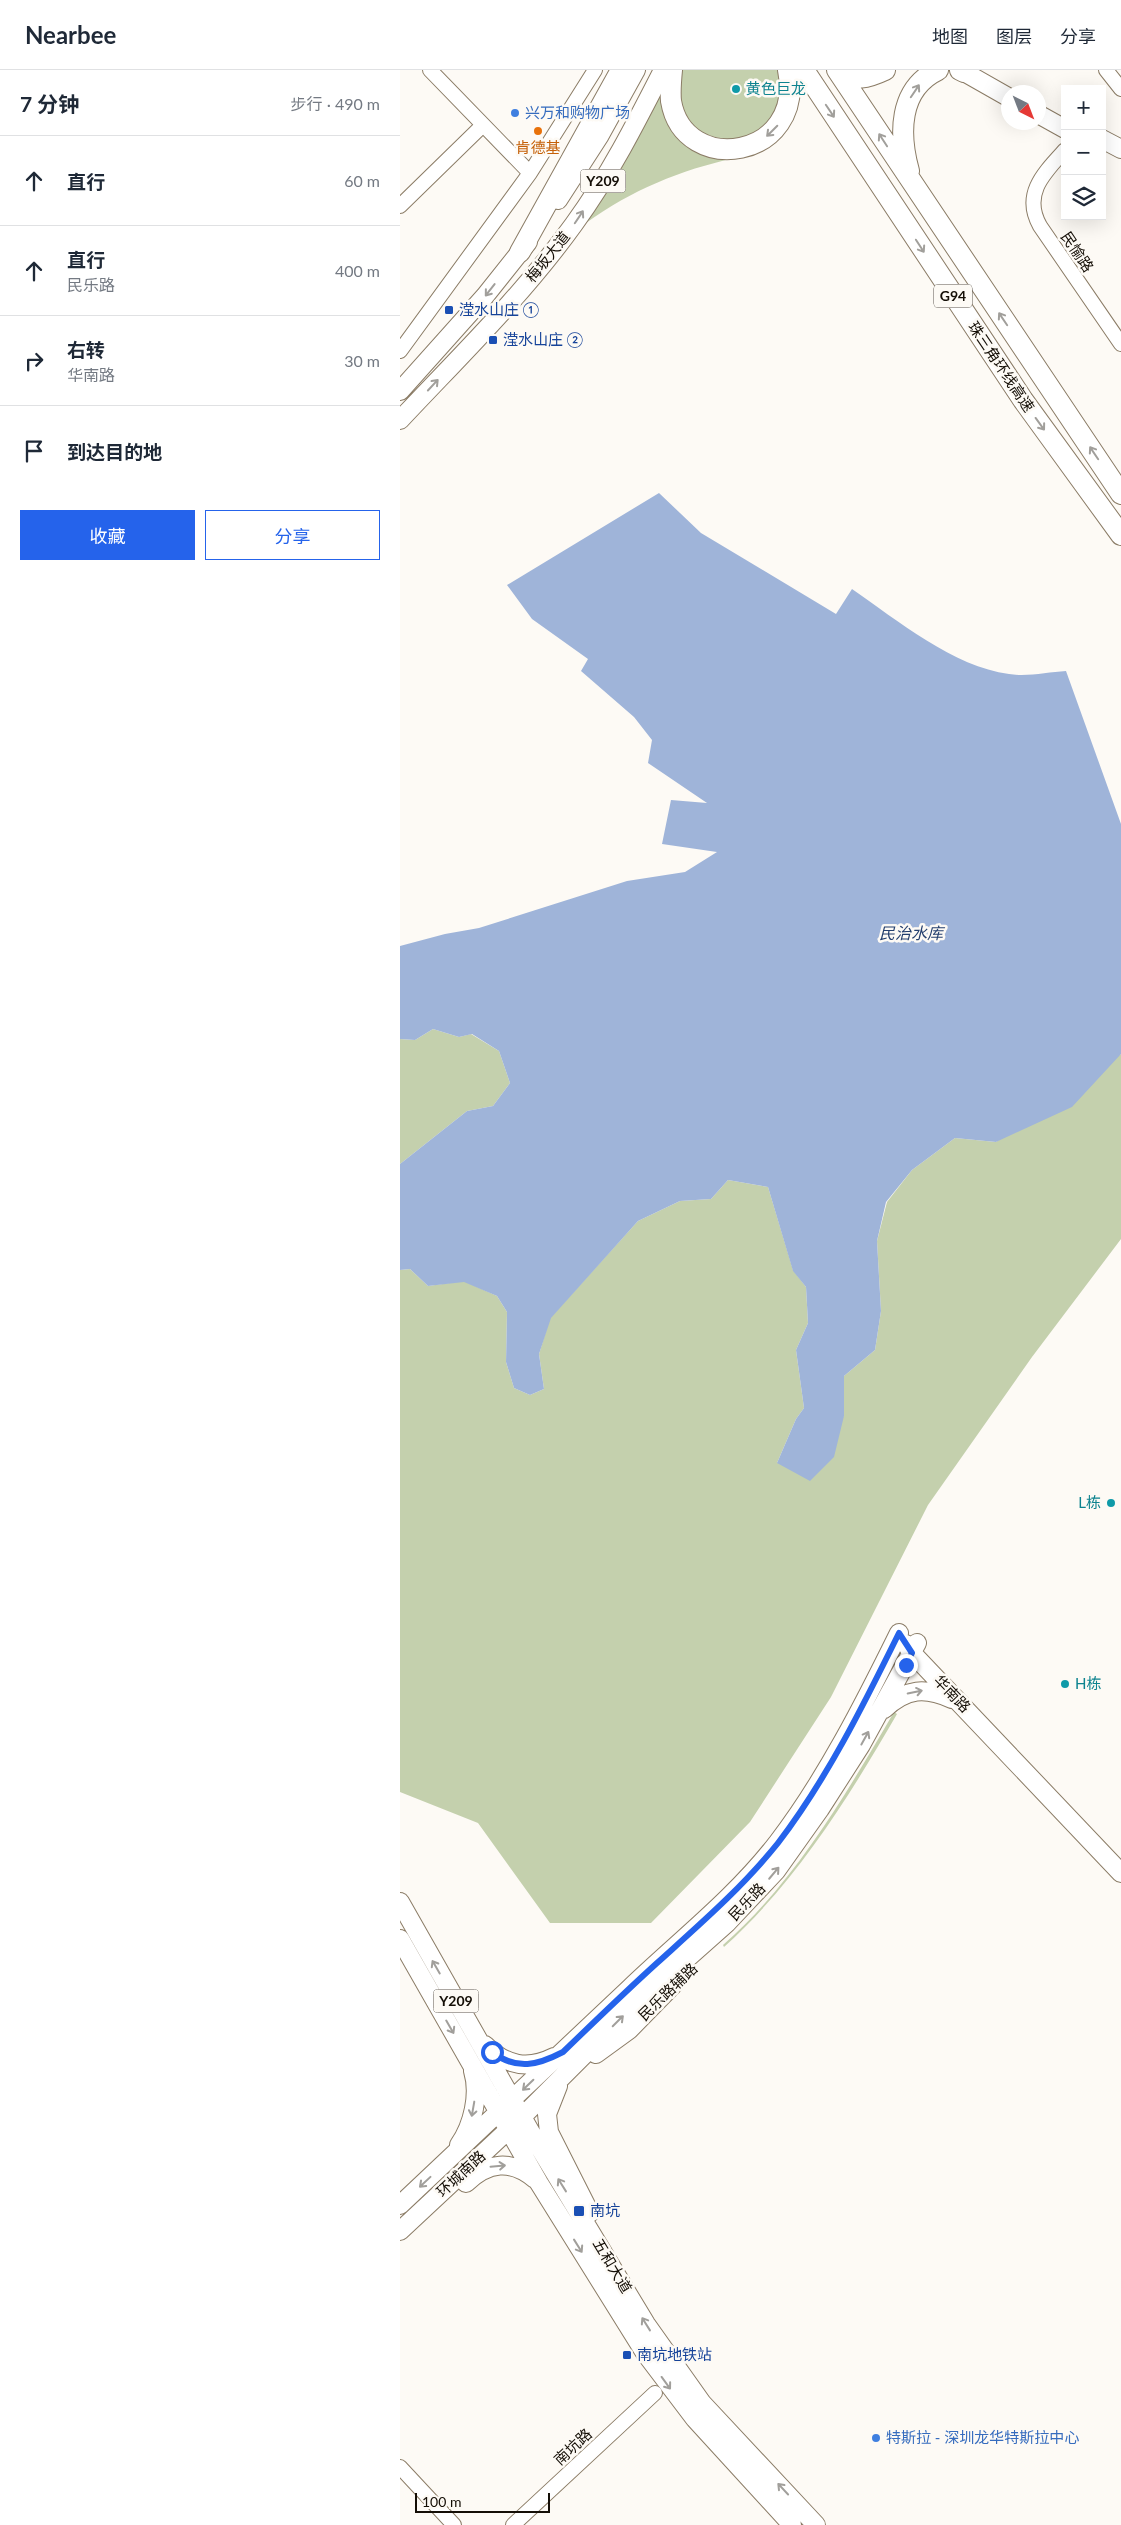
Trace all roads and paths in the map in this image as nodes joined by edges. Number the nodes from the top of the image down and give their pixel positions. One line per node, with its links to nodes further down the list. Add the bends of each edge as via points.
1 (430, 70): 20 (street)
2 (595, 70): 27 (street)
3 (621, 70): 30 (highway)
4 (636, 70): 30 (main road, 梅坂大道 / Y209, via 573,177)
5 (664, 70): 34 (main road, 梅坂大道 / Y209, one-way to 5, via 558,246 609,171)
6 (672, 70): 7 (highway, one-way to 6, via 789,103 779,124 762,140 741,149 729,150 702,142 680,123 672,102)
7 (788, 70)
8 (804, 70): 36 (highway, 珠三角环线高速 / G94, one-way to 36, via 1023,400)
9 (838, 70): 10 (highway, via 858,79); 28 (highway, 珠三角环线高速 / G94, one-way to 9)
10 (885, 70)
11 (938, 70): 28 (highway, one-way to 11, via 904,153 902,119 919,84)
12 (1106, 70): 15 (street)
13 (969, 71): 14 (main road); 16 (main road)
14 (1005, 85)
15 (1121, 89)
16 (1001, 92)
17 (1046, 106): 18 (main road)
18 (1061, 115)
19 (1046, 118): 21 (main road)
20 (483, 125): 27 (street); 29 (street)
21 (1061, 127)
22 (1106, 140): 23 (main road)
23 (1121, 149)
24 (1106, 153): 26 (main road)
25 (1061, 155): 31 (street, 民愉路, via 1039,180 1034,193 1034,214)
26 (1121, 162)
27 (530, 173): 32 (street)
28 (915, 189): 35 (highway, 珠三角环线高速 / G94, one-way to 28)
29 (400, 206)
30 (520, 252): 33 (main road, 梅坂大道 / Y209, one-way to 33)
31 (1121, 344)
32 (400, 350)
33 (400, 392)
34 (400, 420)
35 (1121, 494)
36 (1121, 535)
37 (899, 1633): 38 (main road, 华南路); 46 (main road, 民乐路, via 853,1723 778,1842 725,1902)
38 (915, 1648): 39 (main road, 华南路); 40 (main road, 民乐路); 41 (main road, 华南路)
39 (959, 1702): 40 (main road, one-way to 39, via 895,1700 915,1691 935,1692); 42 (main road, 华南路)
40 (877, 1716): 48 (main road, 民乐路, one-way to 40, via 629,2010 727,1923 776,1872 805,1832)
41 (1121, 1856)
42 (1121, 1873)
43 (400, 1902): 45 (main road, 五和大道 / Y209, one-way to 43)
44 (400, 1939): 47 (main road, 五和大道 / Y209, one-way to 47)
45 (473, 2032): 46 (main road, via 500,2058 519,2065 538,2064); 49 (main road, 五和大道 / Y209)
46 (563, 2052): 49 (main road, 民乐路, one-way to 49)
47 (470, 2061): 50 (main road, 五和大道 / Y209); 53 (main road, one-way to 53, via 475,2078 474,2107 470,2123)
48 (568, 2071): 51 (main road, 民乐路); 58 (main road, via 549,2105 548,2132 580,2190)
49 (512, 2100): 50 (main road, 环城南路); 51 (main road, 五和大道 / Y209)
50 (499, 2113): 52 (main road, 五和大道 / Y209); 53 (main road, 环城南路)
51 (522, 2117): 52 (main road, 环城南路); 58 (main road, 五和大道 / Y209, one-way to 51)
52 (508, 2130): 54 (main road, 五和大道 / Y209); 56 (main road, 环城南路)
53 (451, 2157): 55 (main road, 环城南路, one-way to 55)
54 (539, 2183): 56 (main road, one-way to 54, via 489,2167 515,2166); 63 (main road, 五和大道 / Y209, one-way to 63, via 668,2386)
55 (400, 2205): 56 (main road)
56 (413, 2219): 57 (main road, 环城南路)
57 (400, 2231)
58 (618, 2274): 64 (main road, 五和大道 / Y209, one-way to 58, via 696,2395 646,2324)
59 (655, 2394): 62 (street, 南坑路)
60 (400, 2467): 61 (street)
61 (454, 2525)
62 (514, 2525)
63 (792, 2525)
64 (816, 2525)

